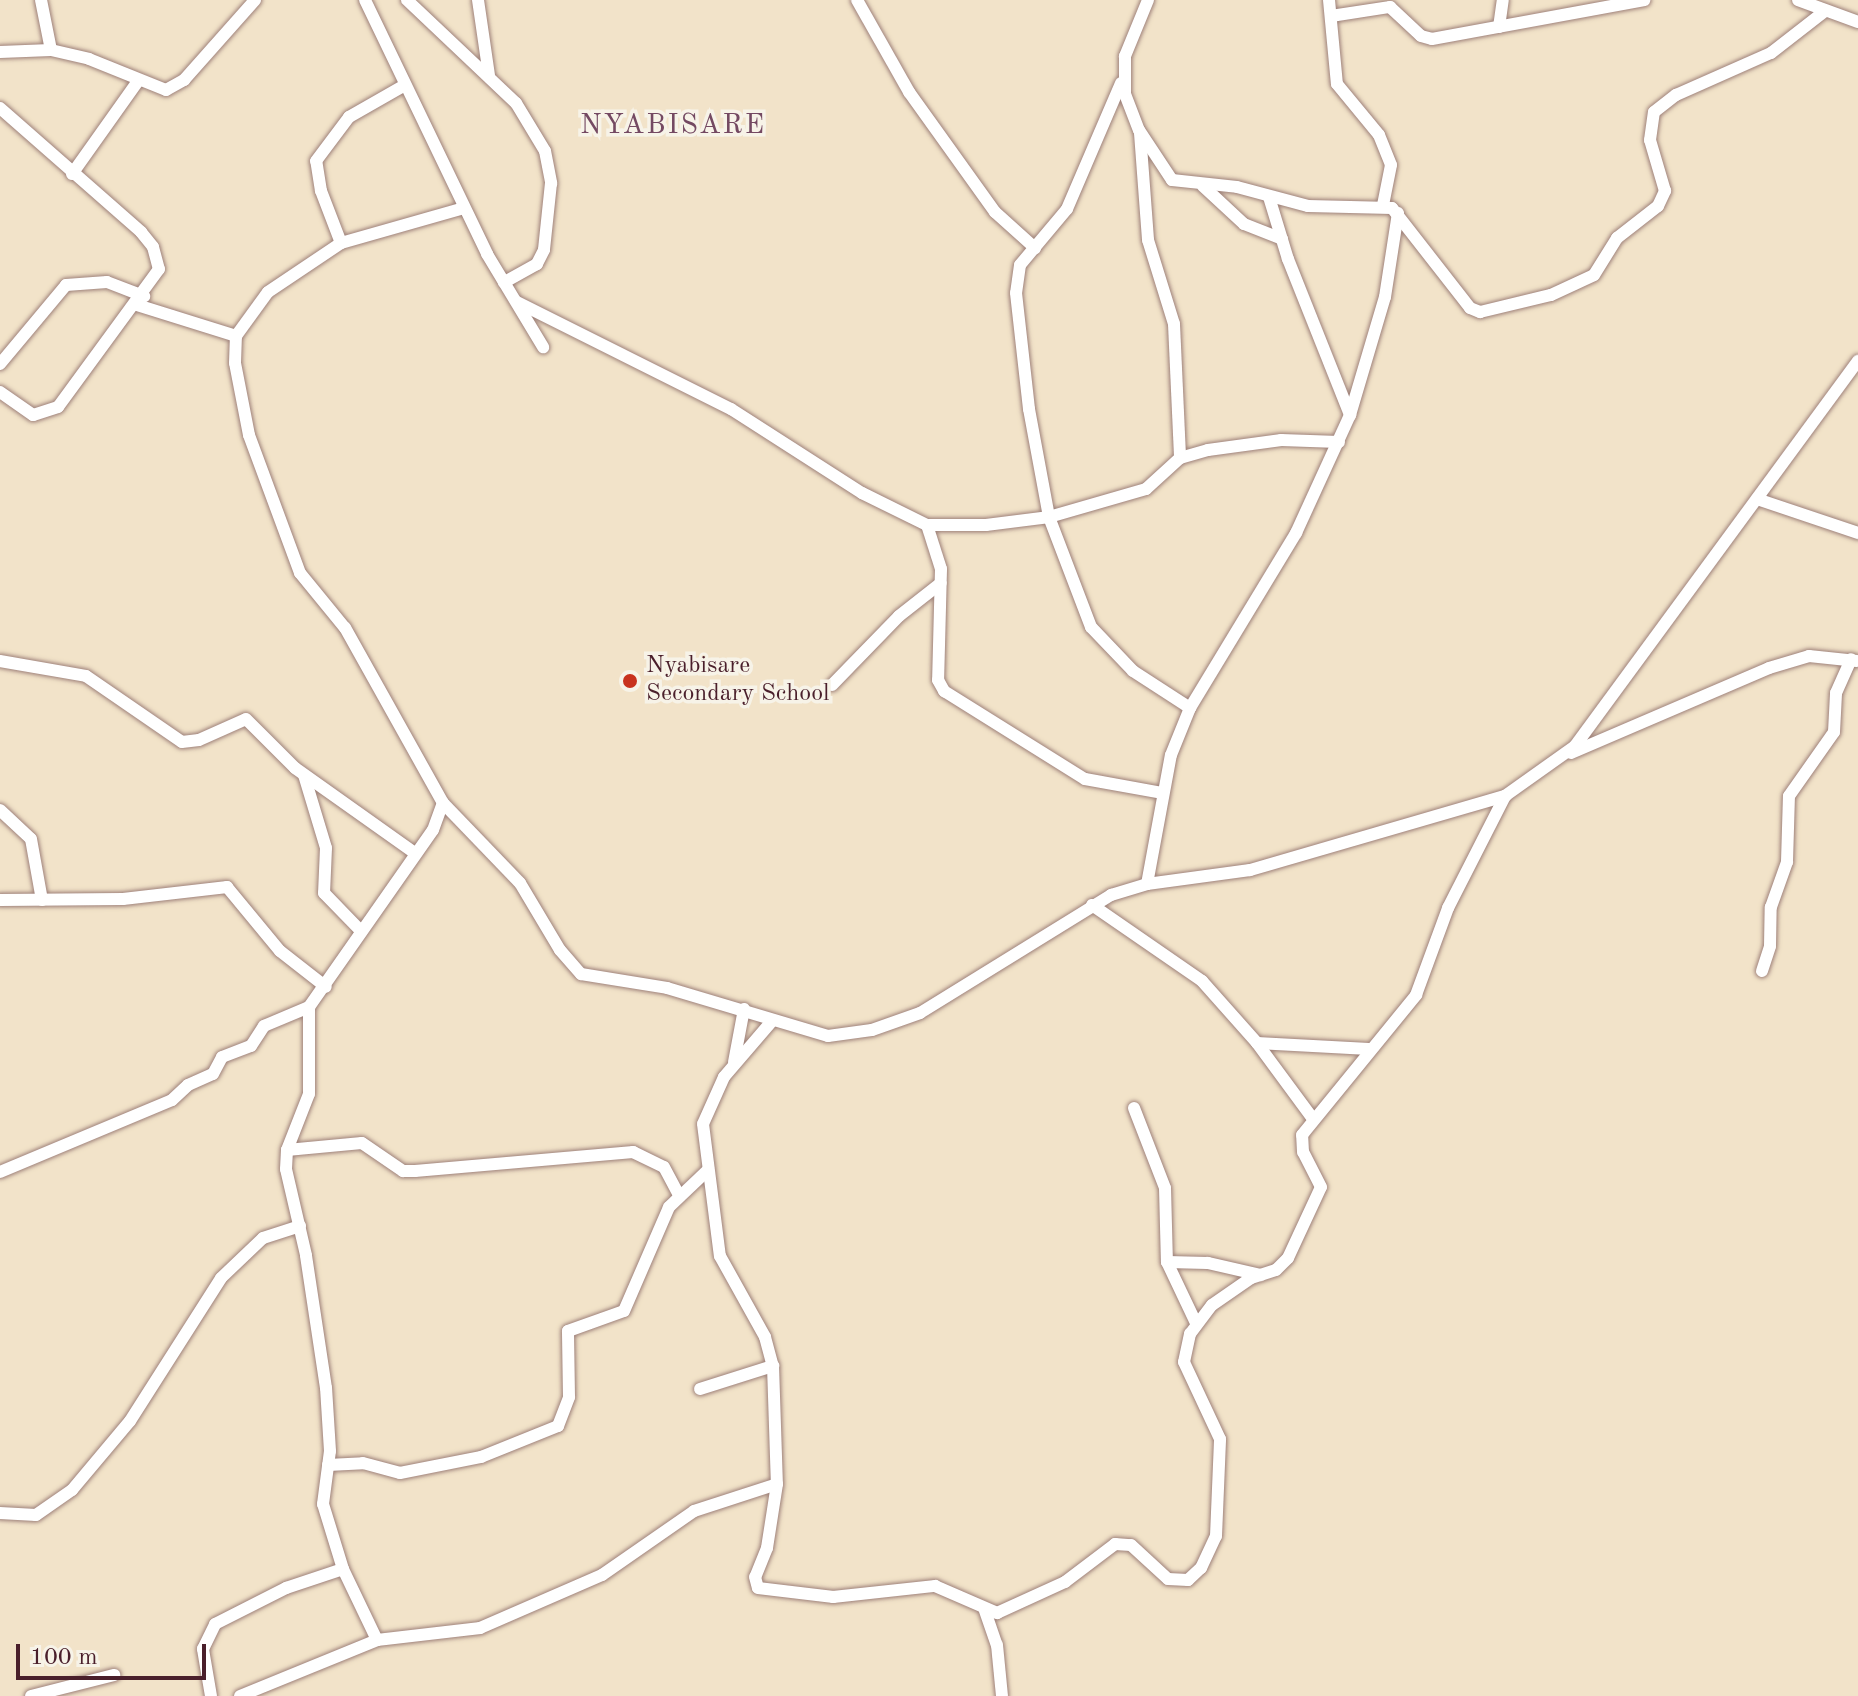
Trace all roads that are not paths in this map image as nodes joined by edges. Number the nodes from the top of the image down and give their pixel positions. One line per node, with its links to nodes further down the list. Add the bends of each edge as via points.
1 (41, 0): 16 (street)
2 (255, 0): 20 (street, via 184,80 166,90)
3 (365, 0): 21 (street)
4 (407, 0): 18 (street)
5 (478, 0): 18 (street)
6 (857, 0): 32 (street, via 909,92 995,212)
7 (1148, 0): 19 (street)
8 (1329, 0): 13 (street)
9 (1503, 0): 15 (street)
10 (1644, 0): 15 (street)
11 (1798, 0): 12 (street)
12 (1825, 11): 14 (street); 29 (street, via 1771,53 1676,95 1654,112 1650,140 1665,191 1658,206 1617,238 1583,284 1480,312 1470,308)
13 (1331, 16): 15 (street, via 1390,7 1421,36 1432,39); 27 (street, via 1337,84 1379,135 1391,165)
14 (1858, 22)
15 (1499, 27)
16 (51, 50): 17 (street); 20 (street, via 89,59)
17 (0, 52)
18 (489, 75): 33 (street, via 534,128 551,183 544,250 537,264)
19 (1123, 76): 23 (street, via 1129,111); 32 (street, via 1067,209)
20 (138, 81): 24 (street)
21 (405, 85): 28 (street); 31 (street, via 349,117 316,161)
22 (0, 108): 24 (street)
23 (1139, 130): 25 (street, via 1172,180); 43 (street, via 1148,240 1174,324)
24 (72, 174): 34 (street, via 153,247 159,269)
25 (1203, 186): 26 (street, via 1237,187); 30 (street, via 1244,224)
26 (1269, 197): 27 (street, via 1308,206); 30 (street)
27 (1383, 205): 29 (street)
28 (464, 208): 31 (street); 33 (street)
29 (1398, 213): 41 (street, via 1385,297)
30 (1282, 239): 41 (street)
31 (341, 243): 36 (street, via 268,292)
32 (1035, 248): 45 (street, via 1020,265 1016,293 1029,409)
33 (504, 282): 35 (street)
34 (141, 300): 36 (street); 39 (street, via 107,282 66,285); 40 (street, via 58,407 33,415)
35 (517, 302): 37 (street); 46 (street, via 731,409 862,493)
36 (236, 336): 57 (street, via 235,363 249,435 300,573 345,628)
37 (543, 347)
38 (1858, 361): 44 (street)
39 (0, 364)
40 (0, 392)
41 (1350, 415): 42 (street)
42 (1339, 442): 43 (street, via 1281,440); 52 (street, via 1296,533)
43 (1180, 458): 45 (street, via 1146,489)
44 (1757, 499): 47 (street); 53 (street, via 1599,716)
45 (1049, 517): 46 (street); 52 (street, via 1099,640 1133,671)
46 (927, 525): 48 (street, via 939,552)
47 (1858, 533)
48 (941, 583): 51 (street, via 899,616); 55 (street, via 938,680 944,691 1085,779)
49 (1855, 660): 53 (street, via 1809,656 1769,668); 65 (street, via 1836,693 1834,732 1789,796 1787,862 1771,907 1770,946)
50 (0, 661): 54 (street, via 86,676 182,742 246,719)
51 (832, 685)
52 (1190, 708): 55 (street)
53 (1561, 757): 56 (street)
54 (304, 775): 59 (street); 64 (street, via 326,848 324,893)
55 (1162, 793): 60 (street)
56 (1505, 796): 60 (street, via 1250,870); 71 (street, via 1448,908 1416,995)
57 (443, 803): 59 (street); 68 (street, via 520,883 560,950 581,974 667,988)
58 (0, 810): 62 (street, via 31,839)
59 (416, 854): 64 (street)
60 (1147, 884): 63 (street)
61 (0, 900): 62 (street)
62 (42, 900): 66 (street, via 123,899 227,887 280,951)
63 (1092, 905): 69 (street, via 896,1023 828,1036); 70 (street, via 1202,981)
64 (359, 929): 66 (street)
65 (1762, 971)
66 (326, 987): 67 (street)
67 (309, 1007): 75 (street, via 309,1094); 77 (street, via 264,1026 251,1046 222,1057 213,1074 166,1103)
68 (744, 1009): 69 (street); 72 (street)
69 (772, 1021): 72 (street)
70 (1257, 1043): 71 (street); 74 (street)
71 (1369, 1049): 74 (street)
72 (734, 1062): 76 (street, via 704,1117)
73 (1134, 1108): 80 (street, via 1165,1188)
74 (1313, 1119): 81 (street, via 1301,1145 1320,1177 1318,1198 1282,1267)
75 (287, 1150): 78 (street, via 362,1143 403,1171 633,1152 664,1167); 79 (street, via 286,1169)
76 (708, 1170): 78 (street); 83 (street, via 720,1256 760,1327)
77 (0, 1172)
78 (679, 1195): 85 (street, via 627,1308 615,1317 577,1324 565,1336 569,1397 558,1426 481,1457 400,1473 363,1463)
79 (300, 1226): 85 (street, via 326,1388); 87 (street, via 263,1238 221,1278 130,1421 72,1490 36,1515)
80 (1167, 1262): 81 (street, via 1208,1263); 82 (street)
81 (1261, 1275): 82 (street, via 1219,1299)
82 (1196, 1323): 89 (street, via 1184,1362 1220,1439 1217,1527 1201,1568 1188,1580 1176,1581 1162,1575 1131,1545 1115,1544 1057,1586 1003,1611)
83 (773, 1366): 84 (street); 86 (street)
84 (700, 1389)
85 (328, 1465): 88 (street, via 323,1504)
86 (777, 1484): 89 (street, via 767,1548 755,1577 758,1588 833,1597 929,1585); 90 (street, via 694,1511 602,1575 480,1628)
87 (0, 1513)
88 (343, 1569): 90 (street); 93 (street, via 286,1588 215,1624 203,1649)
89 (984, 1608): 95 (street, via 997,1645)
90 (377, 1640): 94 (street)
91 (114, 1675): 92 (street)
92 (31, 1696)
93 (211, 1696)
94 (240, 1696)
95 (1002, 1696)

